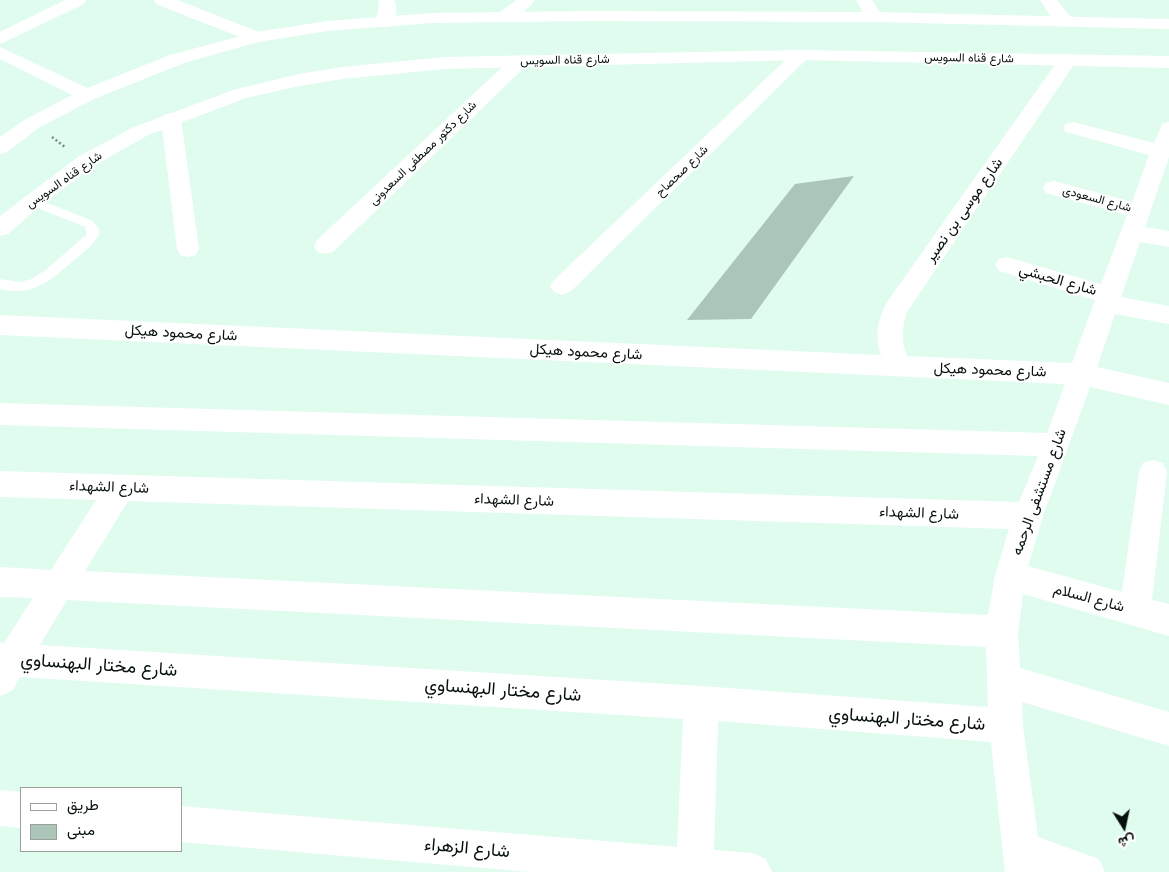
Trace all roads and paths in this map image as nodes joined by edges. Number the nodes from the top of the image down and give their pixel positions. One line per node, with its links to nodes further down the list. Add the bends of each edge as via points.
1 (78, 0): 15 (street)
2 (162, 0): 14 (street)
3 (386, 0): 10 (street)
4 (527, 0): 7 (street)
5 (864, 0): 9 (street)
6 (1048, 0): 11 (street)
7 (504, 16): 8 (street); 10 (street)
8 (769, 16): 13 (street); 19 (street, via 779,24 785,36 782,48)
9 (874, 17): 11 (street); 13 (street)
10 (385, 22): 14 (street, via 328,26)
11 (1066, 22): 12 (street)
12 (1169, 24)
13 (829, 29): 18 (street, via 836,48)
14 (256, 37): 23 (street, via 177,60)
15 (0, 39)
16 (0, 52): 23 (street)
17 (801, 55): 18 (street, شارع قناه السويس); 19 (street, شارع قناه السويس); 39 (street, شارع صحصاح)
18 (847, 55): 21 (street, شارع قناه السويس)
19 (773, 56): 20 (street, شارع قناه السويس)
20 (520, 60): 24 (street, شارع قناه السويس, via 382,68 299,80 240,94); 35 (street, شارع دكتور مصطفى السعدونى)
21 (1068, 60): 22 (street, شارع قناه السويس); 43 (street, شارع موسى بن نصير, via 896,309 889,326 890,346)
22 (1169, 62)
23 (87, 95): 25 (street)
24 (171, 119): 29 (street, شارع قناه السويس, via 141,131); 36 (street)
25 (33, 123): 28 (street); 29 (path)
26 (1073, 128): 27 (street)
27 (1165, 139): 32 (street, شارع مستشفى الرحمه)
28 (0, 147)
29 (85, 162): 31 (street, شارع قناه السويس)
30 (1054, 188): 32 (street, شارع السعودى)
31 (32, 201): 33 (street, شارع قناه السويس); 38 (lane, via 89,224 93,235 34,284 12,288)
32 (1146, 208): 34 (street, شارع السعودى); 40 (street, شارع مستشفى الرحمه)
33 (0, 228)
34 (1169, 239)
35 (325, 246)
36 (188, 249)
37 (1007, 265): 40 (street, شارع الحبشي)
38 (0, 284)
39 (562, 286)
40 (1107, 299): 41 (street, شارع الحبشي); 44 (street, شارع مستشفى الرحمه)
41 (1169, 315)
42 (0, 325): 43 (street, شارع محمود هيكل)
43 (899, 366): 44 (street, شارع محمود هيكل)
44 (1080, 374): 45 (street, شارع محمود هيكل); 47 (street, شارع مستشفى الرحمه)
45 (1169, 394)
46 (0, 414): 47 (street)
47 (1056, 445): 51 (street, شارع مستشفى الرحمه)
48 (1153, 472): 55 (street)
49 (0, 484): 50 (street, شارع الشهداء)
50 (120, 488): 51 (street, شارع الشهداء); 54 (street)
51 (1028, 516): 52 (street, شارع مستشفى الرحمه)
52 (1010, 576): 55 (street, شارع السلام); 57 (street, شارع مستشفى الرحمه)
53 (0, 582): 54 (street)
54 (60, 584): 57 (street); 58 (street)
55 (1135, 610): 56 (street, شارع السلام)
56 (1169, 620)
57 (1002, 632): 59 (street, شارع مستشفى الرحمه)
58 (4, 666): 60 (street, شارع مختار البهنساوي)
59 (1004, 680): 61 (street, شارع مستشفى الرحمه); 62 (street)
60 (701, 703): 61 (street, شارع مختار البهنساوي); 67 (street)
61 (1006, 726): 66 (street, شارع مستشفى الرحمه)
62 (1169, 729)
63 (0, 808): 64 (street)
64 (20, 810)
65 (182, 824): 67 (street, شارع الزهراء)
66 (1022, 861): 69 (street)
67 (695, 867): 68 (street, شارع الزهراء)
68 (753, 872)
69 (1086, 872)

